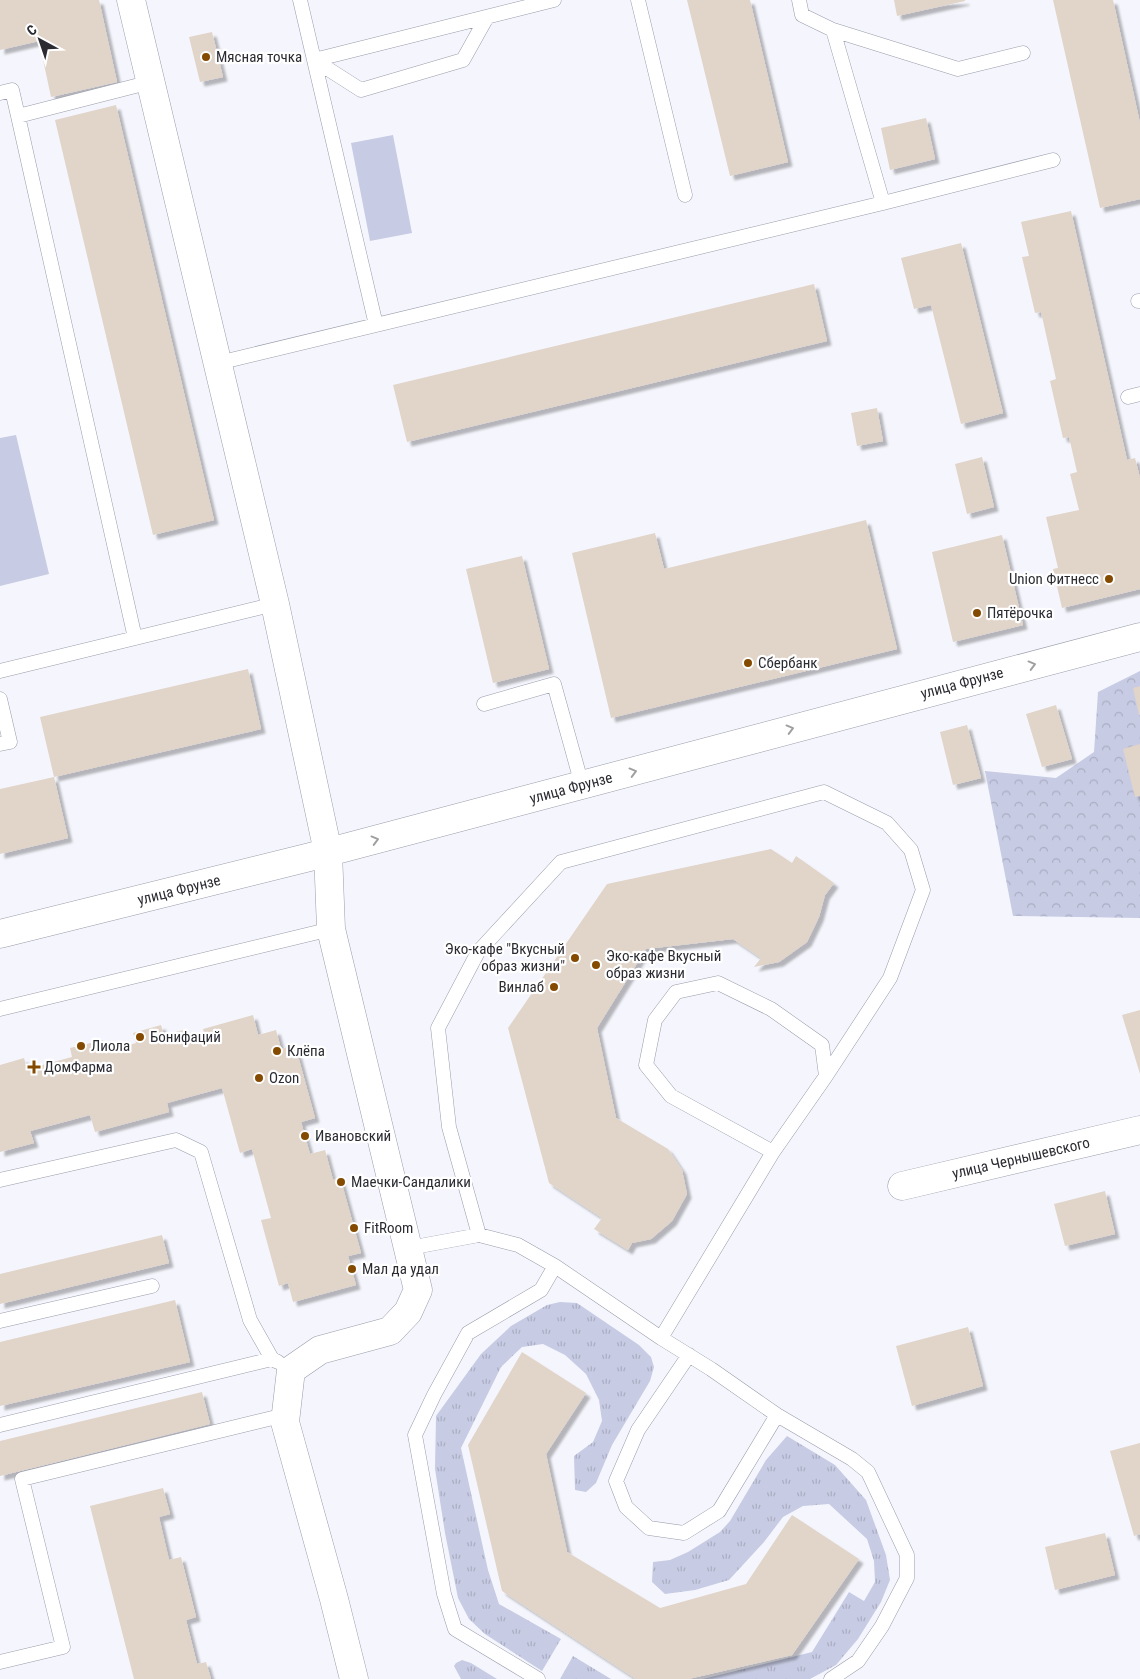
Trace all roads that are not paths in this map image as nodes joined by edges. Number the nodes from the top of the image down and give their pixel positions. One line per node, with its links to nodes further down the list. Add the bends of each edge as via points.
1 (131, 0): 10 (street)
2 (300, 0): 9 (lane)
3 (554, 0): 6 (lane)
4 (638, 0): 14 (lane)
5 (798, 0): 7 (lane, via 802,15)
6 (487, 17): 9 (lane); 9 (lane, via 463,60 360,90)
7 (833, 30): 8 (lane, via 958,69); 15 (lane)
8 (1023, 53)
9 (314, 60): 16 (lane)
10 (151, 82): 12 (lane); 17 (street)
11 (0, 93): 12 (lane, via 12,90)
12 (18, 116): 20 (lane)
13 (1054, 160): 15 (lane)
14 (685, 194)
15 (883, 203): 16 (lane)
16 (376, 324): 17 (lane)
17 (218, 363): 18 (street)
18 (275, 604): 20 (lane); 26 (street)
19 (1140, 637): 25 (street, улица Фрунзе, one-way to 19)
20 (135, 638): 21 (lane)
21 (0, 672)
22 (0, 699): 24 (lane, via 10,742)
23 (484, 704): 25 (lane, via 554,684)
24 (0, 744)
25 (582, 785): 26 (street, улица Фрунзе, one-way to 25)
26 (328, 852): 27 (street); 28 (street, улица Фрунзе)
27 (331, 928): 29 (lane); 36 (street)
28 (0, 934)
29 (0, 1009)
30 (826, 1076): 32 (lane); 32 (lane, via 822,1045 771,1009 718,983 676,992 654,1020 646,1065 671,1096); 35 (lane, via 890,978 923,890 910,850 887,824 824,792 561,862 478,952 438,1028 449,1127)
31 (1140, 1130): 34 (street, улица Чернышевского)
32 (773, 1152): 40 (lane)
33 (0, 1180): 42 (lane, via 176,1140 200,1152 250,1320)
34 (902, 1186)
35 (479, 1236): 36 (lane); 37 (lane, via 518,1245)
36 (408, 1248): 42 (street, via 418,1290 408,1312 390,1331)
37 (555, 1266): 40 (lane); 48 (lane, via 541,1290 468,1333 415,1435 444,1594 455,1630)
38 (152, 1286): 39 (lane)
39 (0, 1321)
40 (661, 1338): 41 (lane)
41 (689, 1355): 44 (lane); 44 (lane, via 638,1430 616,1480 626,1507 649,1528 684,1533 719,1511)
42 (282, 1364): 43 (street); 45 (lane)
43 (285, 1415): 46 (lane, via 22,1479 63,1647); 47 (street)
44 (777, 1415): 49 (lane, via 852,1459 868,1472 907,1556 907,1578 882,1626 858,1661)
45 (0, 1425)
46 (0, 1662)
47 (354, 1679)
48 (538, 1679)
49 (831, 1679)

